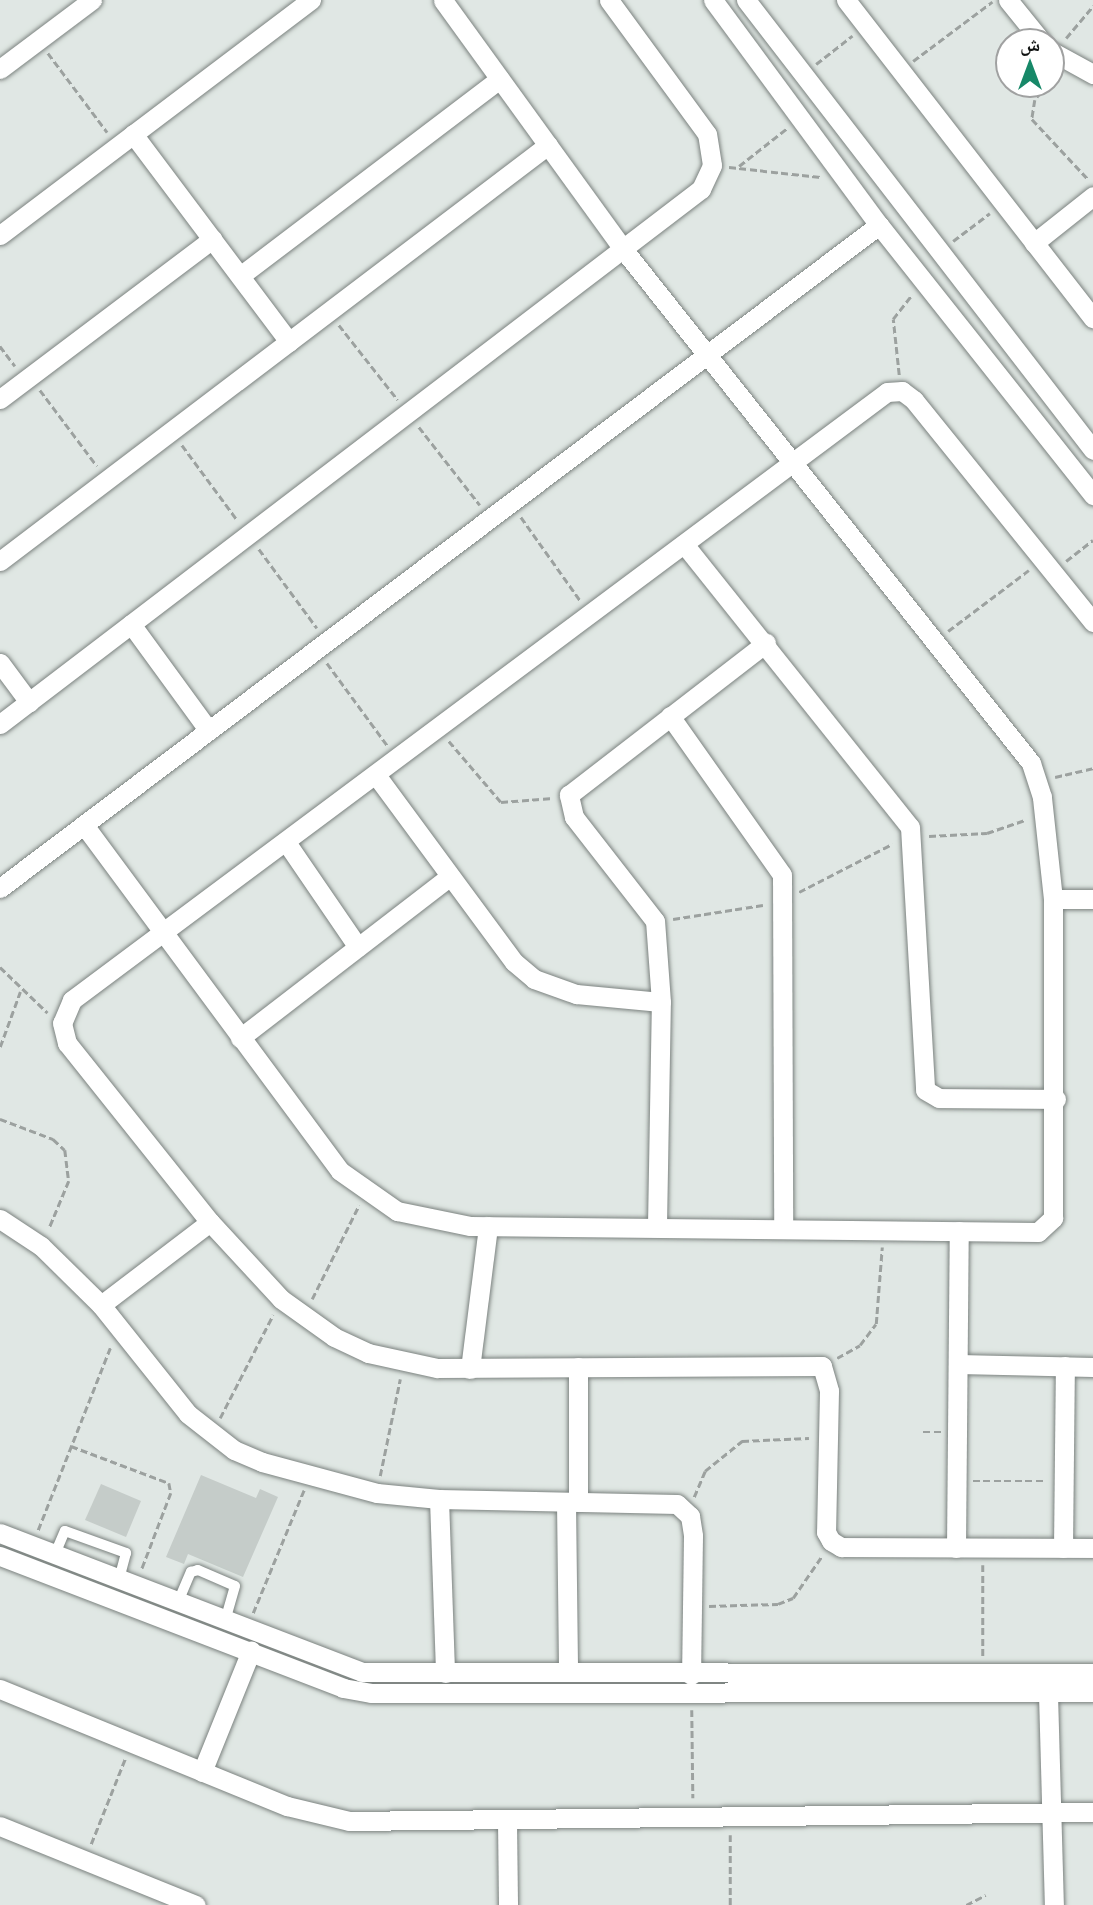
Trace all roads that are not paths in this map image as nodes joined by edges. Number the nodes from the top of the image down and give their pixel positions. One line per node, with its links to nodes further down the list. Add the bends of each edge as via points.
1 (92, 0): 11 (street)
2 (311, 0): 14 (street)
3 (443, 0): 13 (street)
4 (609, 0): 21 (street, via 707,134 712,165 701,189)
5 (713, 0): 17 (street)
6 (746, 0): 27 (street)
7 (846, 0): 20 (street)
8 (1009, 0): 9 (street)
9 (1032, 28)
10 (1065, 58): 12 (street)
11 (0, 69)
12 (1093, 74)
13 (499, 79): 15 (street); 22 (street)
14 (126, 140): 18 (street); 19 (street)
15 (548, 145): 21 (street); 24 (street)
16 (1093, 195): 20 (street)
17 (879, 225): 25 (street); 29 (street)
18 (0, 235)
19 (212, 239): 22 (street); 26 (street)
20 (1034, 243): 23 (street)
21 (623, 248): 25 (street); 33 (street)
22 (240, 276): 24 (street)
23 (1093, 319)
24 (289, 342): 31 (street)
25 (708, 354): 28 (street); 39 (street)
26 (0, 399)
27 (1093, 450)
28 (794, 461): 30 (street); 32 (street, via 881,396 902,391); 45 (street, via 1020,746 1038,781)
29 (1093, 495)
30 (684, 544): 34 (street); 40 (street)
31 (0, 561)
32 (1093, 622)
33 (131, 624): 36 (street); 39 (street)
34 (765, 643): 37 (street); 51 (street, via 903,815 914,838 925,1090 939,1098)
35 (0, 663): 36 (street)
36 (29, 702): 38 (street)
37 (670, 716): 49 (street, via 569,794 573,817 655,921); 56 (street, via 778,863 784,900)
38 (0, 724)
39 (209, 730): 41 (street)
40 (376, 775): 42 (street); 43 (street)
41 (83, 825): 44 (street); 47 (street)
42 (286, 842): 47 (street); 48 (street)
43 (450, 876): 48 (street); 49 (street, via 514,962 534,979 576,994)
44 (0, 888)
45 (1053, 899): 46 (street); 51 (street)
46 (1093, 899)
47 (163, 934): 50 (street); 53 (street, via 72,1000 62,1023 67,1043)
48 (358, 947): 50 (street)
49 (661, 1002): 55 (street)
50 (240, 1038): 54 (street, via 340,1171 365,1192 433,1223)
51 (1056, 1099): 57 (street, via 1053,1219 1047,1228)
52 (0, 1219): 58 (street, via 41,1246)
53 (210, 1222): 58 (street); 63 (street, via 281,1299 356,1348 404,1363)
54 (488, 1226): 55 (street); 63 (street)
55 (657, 1226): 56 (street)
56 (783, 1228): 57 (street)
57 (959, 1231): 59 (street)
58 (101, 1305): 64 (street, via 211,1435 253,1458 309,1477 377,1493)
59 (958, 1364): 60 (street); 67 (street)
60 (1065, 1366): 62 (street); 68 (street)
61 (578, 1367): 63 (street); 65 (street); 67 (street, via 822,1366 828,1377 826,1531 831,1541 841,1547)
62 (1093, 1367)
63 (470, 1369)
64 (439, 1499): 65 (street); 75 (street)
65 (572, 1502): 74 (street); 77 (street, via 660,1501 677,1504 690,1516)
66 (0, 1533): 71 (street)
67 (956, 1548): 68 (street)
68 (1063, 1548): 69 (street)
69 (1093, 1548)
70 (0, 1556): 73 (street)
71 (178, 1602): 72 (street); 72 (lane, via 191,1572 198,1570 235,1586)
72 (225, 1620): 75 (street, via 362,1672)
73 (251, 1651): 77 (street, via 371,1693); 81 (street)
74 (568, 1670): 75 (street); 77 (street)
75 (445, 1673)
76 (1093, 1673): 77 (street)
77 (692, 1684): 80 (street)
78 (0, 1689): 81 (street)
79 (1093, 1692): 80 (street)
80 (1048, 1694): 82 (street)
81 (202, 1772): 84 (street, via 287,1806 339,1819)
82 (1047, 1812): 83 (street); 84 (street); 88 (street)
83 (1093, 1812)
84 (507, 1821): 87 (street)
85 (0, 1826): 86 (street)
86 (196, 1905)
87 (508, 1905)
88 (1054, 1905)

